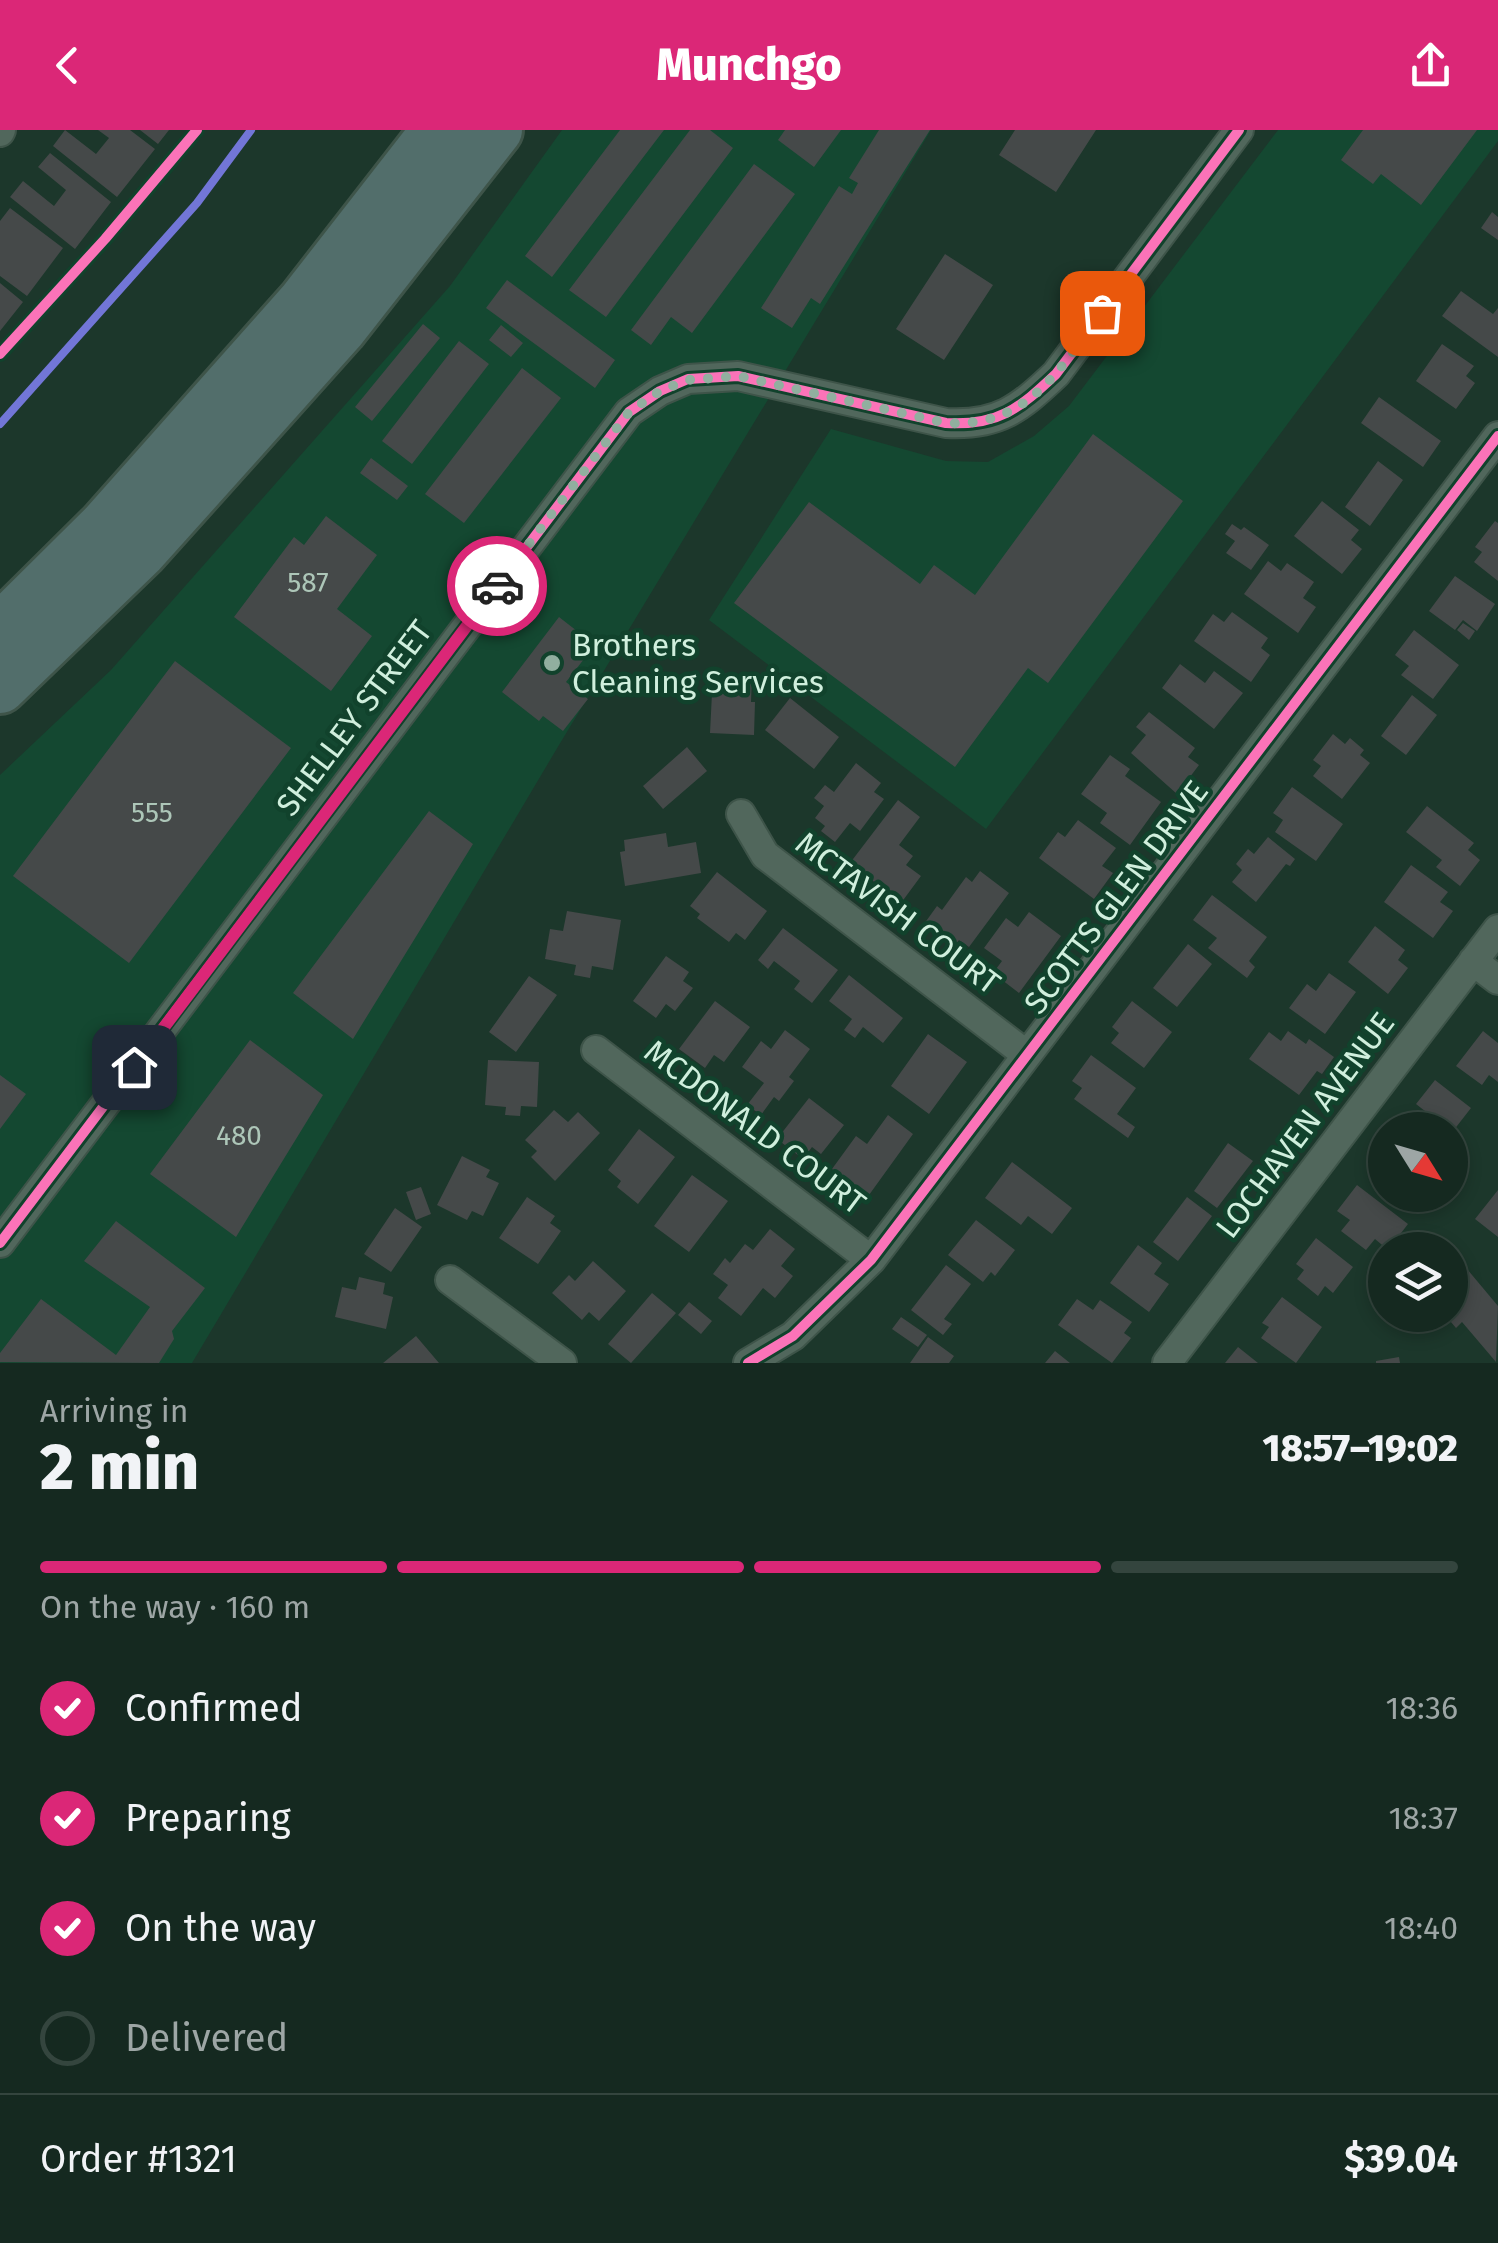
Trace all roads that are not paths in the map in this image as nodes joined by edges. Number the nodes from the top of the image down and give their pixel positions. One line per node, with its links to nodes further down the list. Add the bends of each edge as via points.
1 (438, 130): 5 (highway, via 291,316 105,526)
2 (496, 130): 6 (highway, via 340,329 142,551)
3 (1239, 130): 13 (street, SHELLEY STREET, via 1056,374 1000,418 946,423 738,376 688,380 629,412)
4 (1498, 436): 12 (street, SCOTTS GLEN DRIVE)
5 (0, 630)
6 (0, 688)
7 (742, 814): 12 (street, MCTAVISH COURT, via 765,855)
8 (1498, 929): 9 (street, LOCHAVEN AVENUE)
9 (1473, 961): 10 (street); 18 (street, LOCHAVEN AVENUE)
10 (1498, 980)
11 (596, 1050): 14 (street, MCDONALD COURT)
12 (1027, 1054): 14 (street, SCOTTS GLEN DRIVE)
13 (0, 1243)
14 (872, 1260): 17 (street, SCOTTS GLEN DRIVE, via 793,1336)
15 (450, 1280): 16 (street)
16 (562, 1363)
17 (748, 1363)
18 (1168, 1363)

